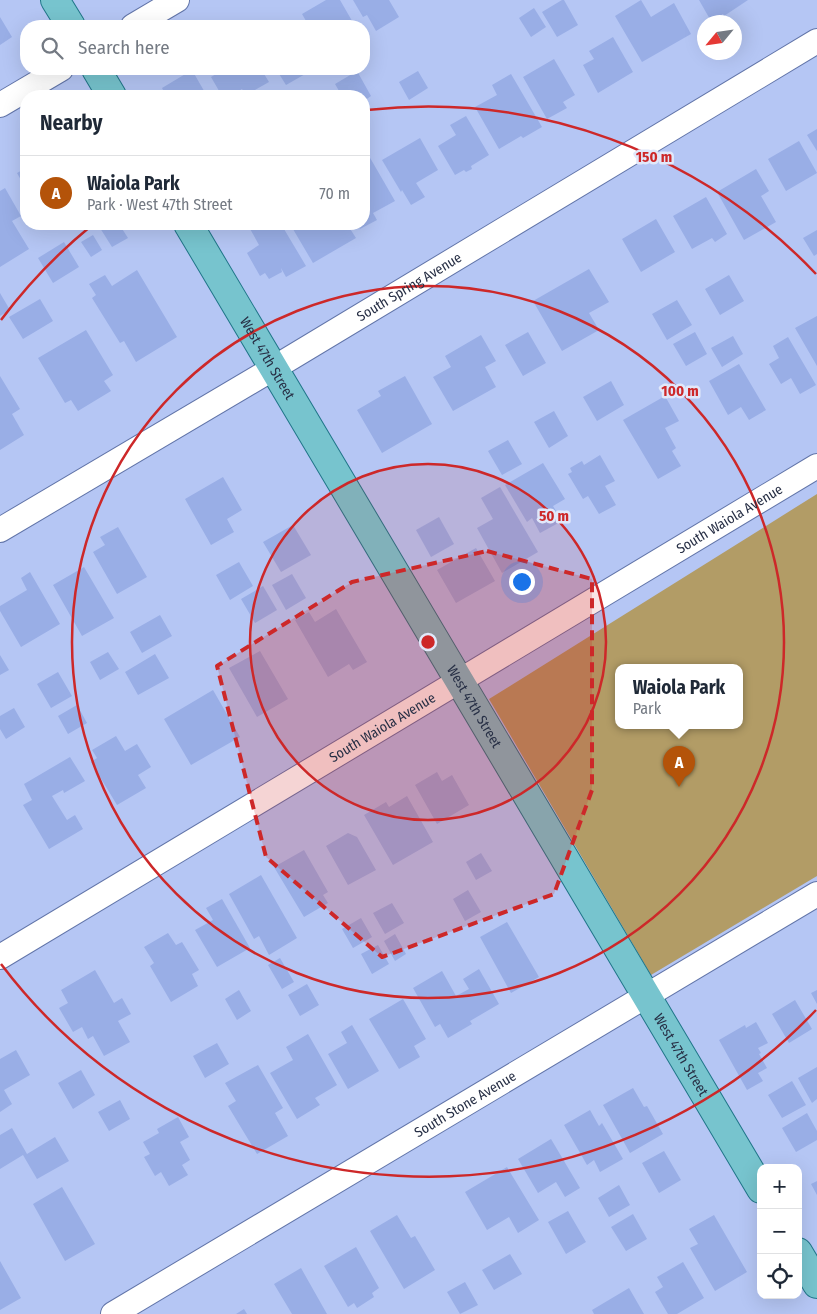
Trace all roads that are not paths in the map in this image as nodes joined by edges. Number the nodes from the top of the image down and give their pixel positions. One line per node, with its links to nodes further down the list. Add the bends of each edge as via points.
1 (55, 0): 3 (main road)
2 (177, 0): 4 (street)
3 (67, 20)
4 (143, 20)
5 (817, 41): 13 (street, South Spring Avenue)
6 (52, 75): 8 (street)
7 (100, 75): 9 (main road)
8 (26, 90)
9 (108, 90)
10 (20, 93): 11 (street)
11 (0, 105)
12 (192, 230): 13 (main road, West 47th Street)
13 (274, 368): 15 (street, South Spring Avenue); 16 (main road, West 47th Street)
14 (817, 466): 16 (street, South Waiola Avenue)
15 (0, 530)
16 (458, 680): 18 (street, South Waiola Avenue); 19 (main road, West 47th Street)
17 (817, 894): 19 (street, South Stone Avenue)
18 (0, 957)
19 (646, 996): 20 (main road, West 47th Street); 23 (street, South Stone Avenue)
20 (757, 1182)
21 (799, 1254): 22 (main road)
22 (817, 1284)
23 (113, 1314)

